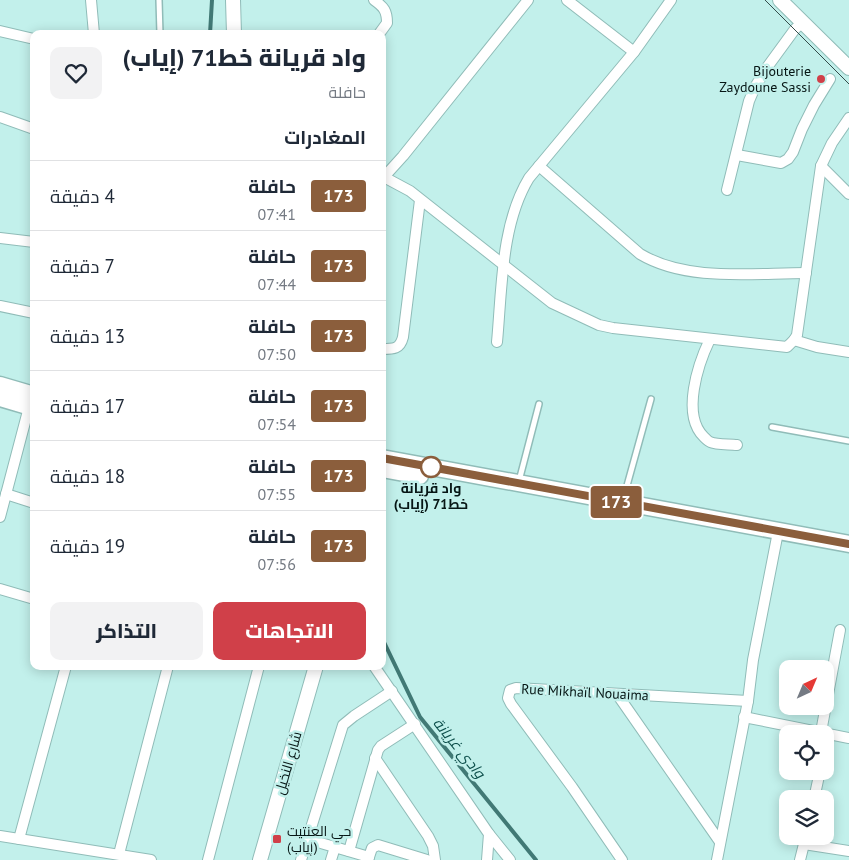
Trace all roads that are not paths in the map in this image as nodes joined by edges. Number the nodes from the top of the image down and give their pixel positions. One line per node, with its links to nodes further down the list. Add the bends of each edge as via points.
1 (91, 0): 10 (street)
2 (159, 0): 11 (lane)
3 (233, 0): 12 (main road)
4 (374, 0): 13 (street, via 387,13 387,23)
5 (528, 0): 25 (street)
6 (566, 0): 16 (street)
7 (672, 0): 16 (street)
8 (780, 0): 9 (main road)
9 (803, 22): 17 (main road); 22 (street, via 755,87)
10 (94, 30)
11 (160, 30)
12 (234, 30)
13 (382, 30)
14 (0, 31): 15 (street)
15 (30, 38)
16 (634, 52): 23 (street)
17 (849, 68)
18 (830, 79): 22 (street, via 788,159 781,162)
19 (0, 117): 21 (street)
20 (849, 118): 24 (street)
21 (30, 128)
22 (736, 155): 27 (street)
23 (539, 166): 32 (street, via 520,193 513,212); 33 (street, via 650,260 705,273)
24 (821, 166): 28 (street); 33 (street)
25 (386, 174)
26 (386, 179): 29 (street)
27 (727, 190)
28 (849, 194)
29 (420, 200): 32 (street); 39 (street, via 403,337 394,349)
30 (0, 238): 31 (street)
31 (30, 242)
32 (504, 266): 36 (street, via 552,303 598,324); 38 (street)
33 (806, 273): 37 (street)
34 (0, 306): 35 (street)
35 (30, 312)
36 (710, 339): 37 (street, via 780,348 787,347); 50 (street, via 694,382 696,425 710,442)
37 (794, 340): 40 (street)
38 (497, 342)
39 (386, 349)
40 (849, 352)
41 (0, 385): 44 (highway)
42 (0, 398): 45 (highway)
43 (651, 399): 56 (lane)
44 (30, 402)
45 (30, 403)
46 (539, 404): 53 (lane)
47 (30, 410): 54 (street)
48 (772, 427): 49 (lane)
49 (849, 441)
50 (737, 445)
51 (386, 459): 53 (highway)
52 (386, 470): 58 (highway)
53 (518, 484): 56 (highway)
54 (6, 494): 55 (street); 57 (street)
55 (30, 502)
56 (622, 503): 58 (highway)
57 (0, 517)
58 (777, 537): 59 (highway); 60 (highway); 71 (street)
59 (849, 544)
60 (849, 553)
61 (0, 589): 62 (street)
62 (30, 598)
63 (840, 630): 75 (street)
64 (65, 670): 81 (street)
65 (167, 670): 89 (street)
66 (258, 670): 92 (street)
67 (315, 670): 93 (main road, شارع النخيل)
68 (377, 670): 69 (street)
69 (392, 691): 73 (street); 82 (street, via 343,725)
70 (617, 694): 71 (street, Rue Mikhaïl Nouaima); 83 (street); 100 (street, Rue Mikhaïl Nouaima, via 516,688 510,690 508,698)
71 (748, 701): 72 (street)
72 (744, 717): 74 (street); 83 (street)
73 (415, 724): 78 (street, via 382,746); 79 (street)
74 (784, 725)
75 (825, 725)
76 (834, 735): 77 (street)
77 (849, 738)
78 (375, 758): 87 (street); 97 (street, via 428,836)
79 (489, 834): 98 (street); 99 (street)
80 (0, 836): 81 (street)
81 (19, 839): 89 (street)
82 (307, 839): 86 (street); 94 (street)
83 (720, 842): 101 (street)
84 (804, 845): 102 (street)
85 (825, 845): 88 (street)
86 (335, 847): 87 (street); 95 (street)
87 (349, 851): 90 (street)
88 (849, 851)
89 (119, 854): 91 (street)
90 (369, 859): 96 (street, via 372,848 378,845)
91 (152, 860)
92 (208, 860)
93 (260, 860)
94 (301, 860)
95 (331, 860)
96 (427, 860)
97 (435, 860)
98 (487, 860)
99 (511, 860)
100 (622, 860)
101 (717, 860)
102 (800, 860)

